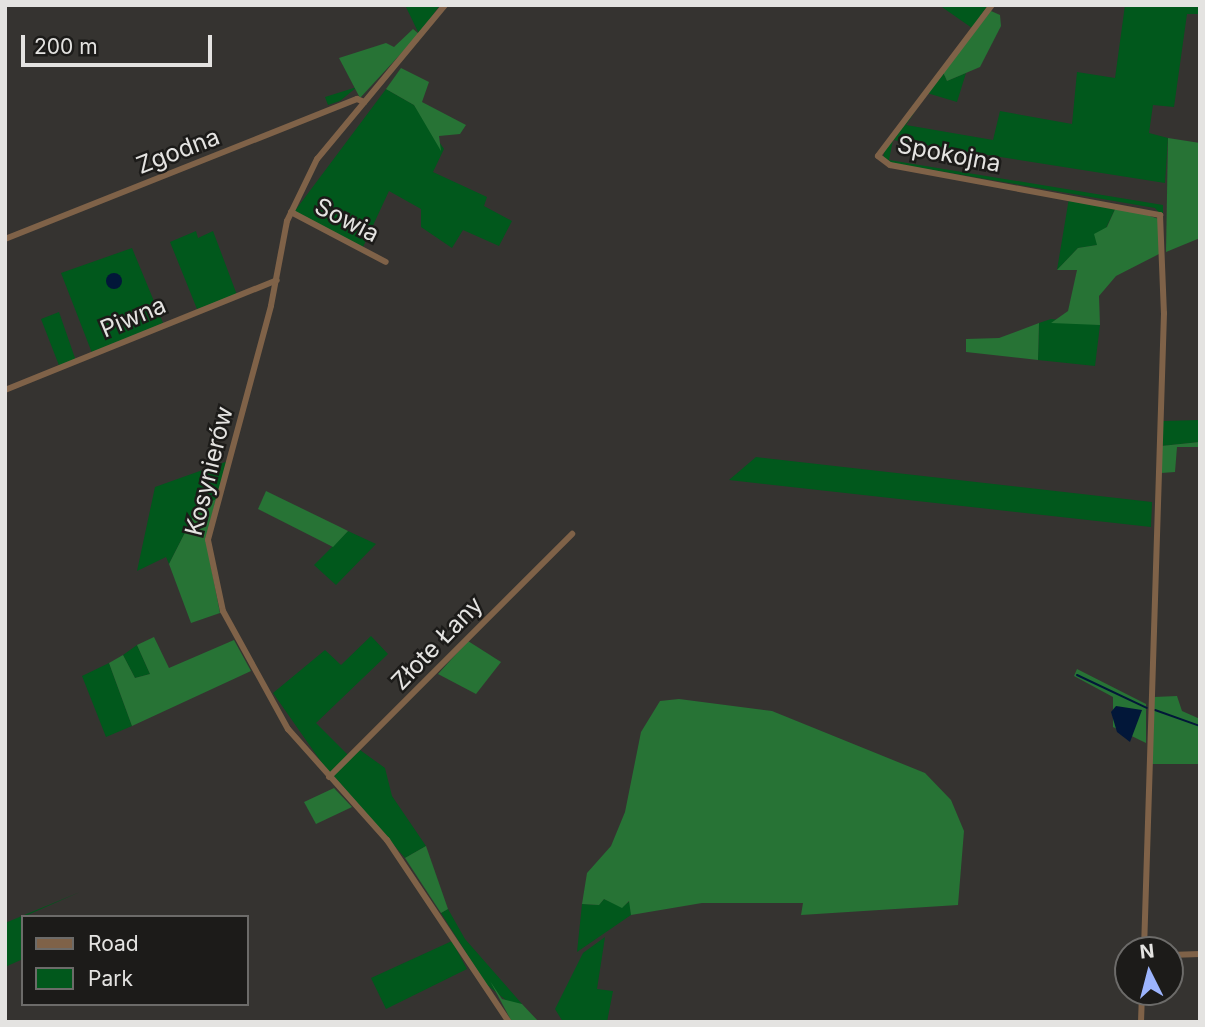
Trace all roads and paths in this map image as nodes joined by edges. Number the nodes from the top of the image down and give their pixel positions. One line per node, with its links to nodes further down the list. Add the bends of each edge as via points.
1 (445, 5): 3 (street, Kosynierów)
2 (992, 5): 11 (street, Spokojna, via 878,156 883,162 1153,209 1160,215 1164,254)
3 (364, 102): 4 (street, Kosynierów, via 317,159); 5 (street, Zgodna, via 357,99)
4 (291, 212): 6 (street, Sowia); 7 (street, Kosynierów)
5 (5, 239)
6 (386, 261)
7 (277, 280): 8 (street, Piwna); 10 (street, Kosynierów, via 208,540 223,611 288,729)
8 (5, 390)
9 (572, 534): 10 (street, Złote Łany)
10 (329, 777): 12 (street, Kosynierów, via 387,840)
11 (1144, 936)
12 (509, 1022)

